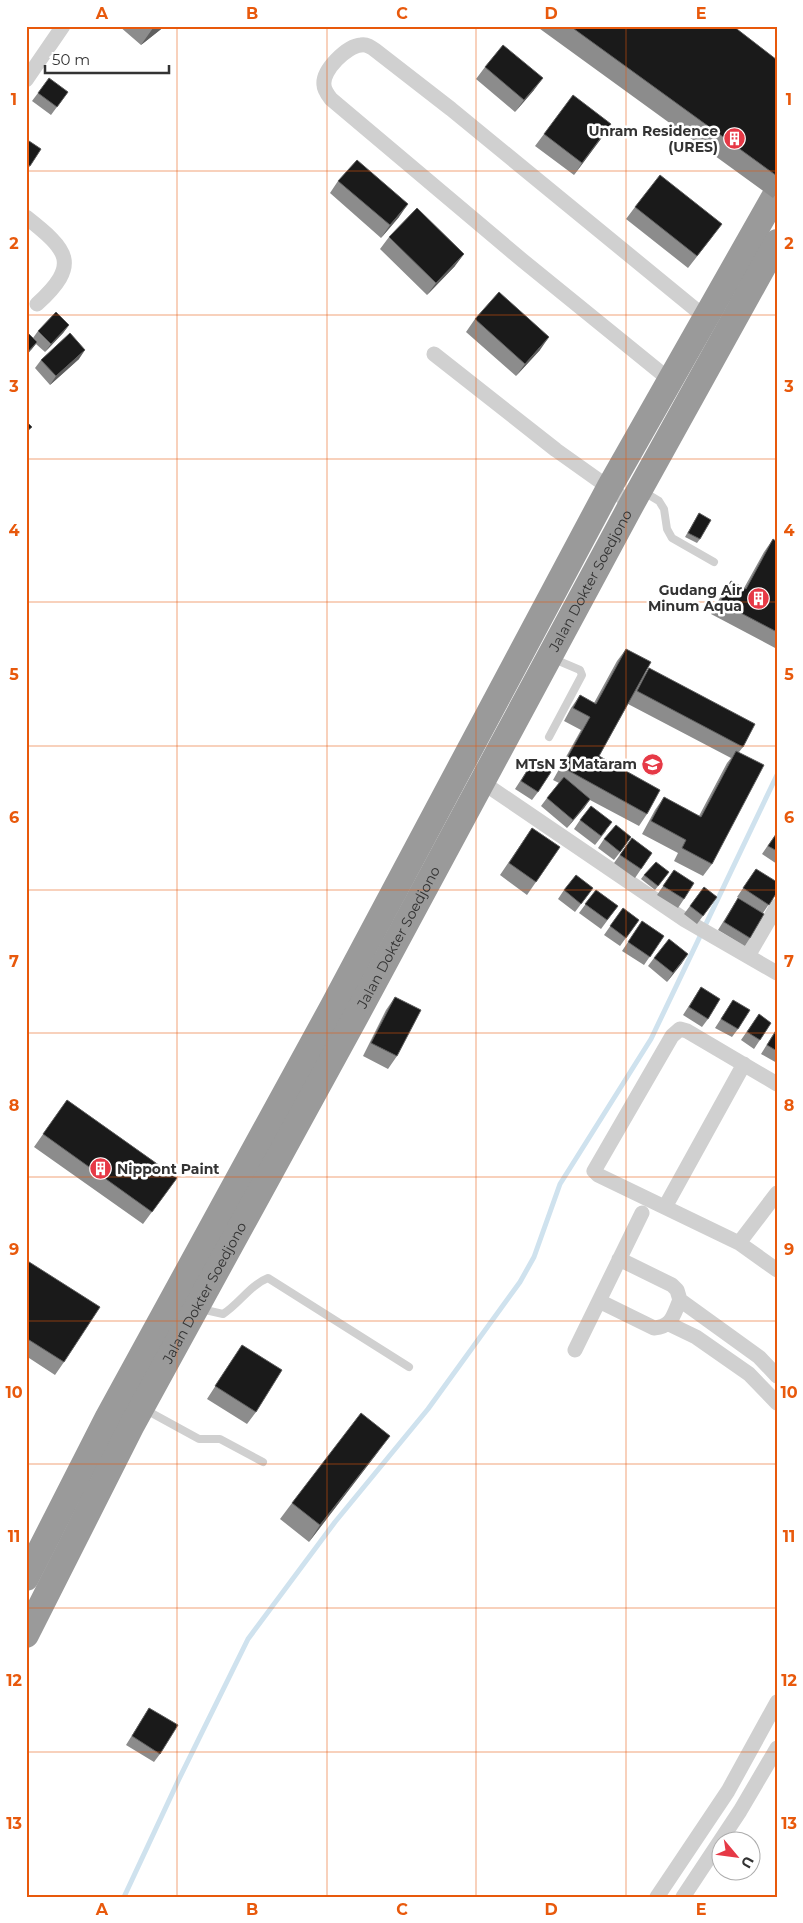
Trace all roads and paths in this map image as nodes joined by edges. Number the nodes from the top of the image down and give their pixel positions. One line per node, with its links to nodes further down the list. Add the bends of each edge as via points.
1 (63, 26): 2 (street)
2 (26, 80)
3 (777, 192): 7 (highway, Jalan Dokter Soedjono)
4 (26, 217): 6 (street, via 60,248 65,260 58,283)
5 (777, 242): 11 (highway, Jalan Dokter Soedjono)
6 (37, 304)
7 (701, 314): 9 (highway, Jalan Dokter Soedjono); 9 (street, via 451,109 367,45 360,44 346,50 332,64 324,77 324,87 331,99)
8 (434, 354): 10 (street)
9 (665, 376): 10 (highway, Jalan Dokter Soedjono)
10 (605, 485): 11 (street); 19 (highway, Jalan Dokter Soedjono)
11 (636, 497): 12 (lane, via 659,500 672,538); 13 (highway, Jalan Dokter Soedjono)
12 (714, 562)
13 (550, 657): 14 (lane, via 580,670 582,675); 15 (highway, Jalan Dokter Soedjono)
14 (549, 737)
15 (482, 782): 17 (street, via 684,920); 19 (highway, Jalan Dokter Soedjono)
16 (777, 906): 17 (street)
17 (748, 956): 18 (street)
18 (777, 973)
19 (344, 1012): 20 (highway, Jalan Dokter Soedjono)
20 (324, 1048): 31 (highway, Jalan Dokter Soedjono); 37 (highway, Jalan Dokter Soedjono)
21 (744, 1064): 22 (street); 24 (street); 24 (street, via 680,1029 672,1036 596,1166 594,1171 598,1175)
22 (777, 1084)
23 (777, 1193): 26 (street)
24 (665, 1207): 26 (street)
25 (642, 1212): 27 (street)
26 (740, 1243): 28 (street)
27 (619, 1259): 29 (street, via 672,1285); 30 (street)
28 (777, 1270)
29 (680, 1300): 32 (street); 35 (street, via 758,1357)
30 (599, 1301): 32 (street, via 654,1328); 33 (street)
31 (196, 1307): 34 (lane, via 223,1314 259,1281 268,1278); 37 (highway, Jalan Dokter Soedjono)
32 (670, 1324): 36 (street, via 696,1337 748,1374)
33 (575, 1350)
34 (409, 1368)
35 (777, 1376)
36 (777, 1403)
37 (132, 1405): 38 (lane, via 199,1439 220,1439); 39 (highway, Jalan Dokter Soedjono); 40 (highway, Jalan Dokter Soedjono)
38 (263, 1462)
39 (26, 1578)
40 (26, 1635)
41 (777, 1702): 43 (street)
42 (777, 1748): 44 (street)
43 (748, 1757): 44 (street); 45 (street)
44 (772, 1771): 46 (street)
45 (657, 1897)
46 (683, 1897)

